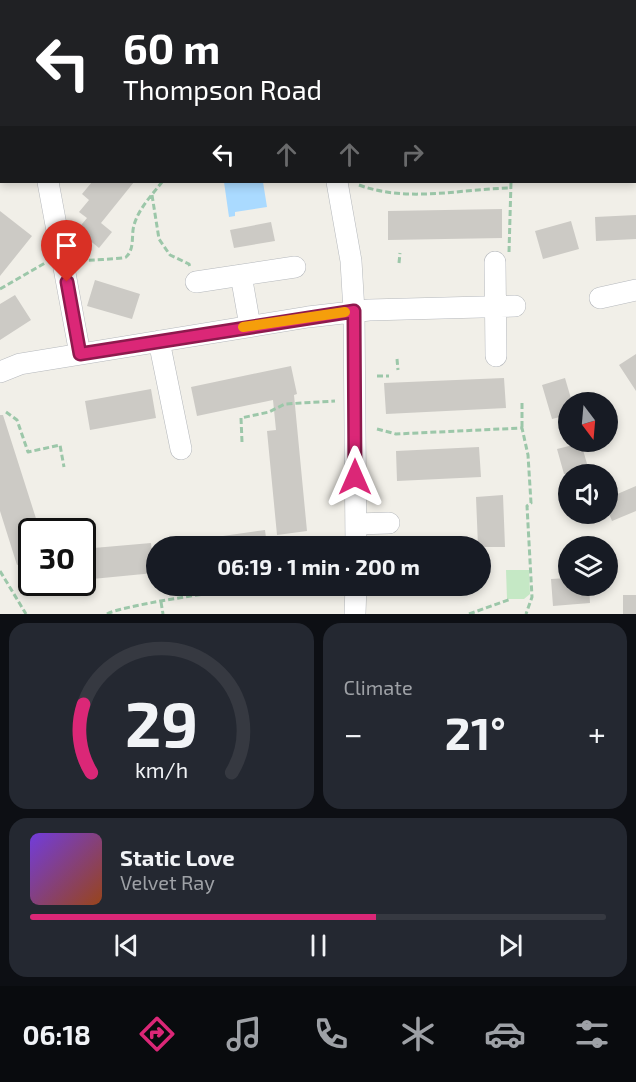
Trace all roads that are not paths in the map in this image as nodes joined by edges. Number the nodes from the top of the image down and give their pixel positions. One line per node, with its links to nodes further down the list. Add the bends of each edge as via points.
1 (48, 183): 13 (street)
2 (337, 183): 10 (street, via 351,261)
3 (501, 262): 9 (street)
4 (295, 267): 5 (street)
5 (241, 275): 6 (street); 11 (street)
6 (196, 282)
7 (636, 290): 8 (street)
8 (600, 298)
9 (505, 306): 10 (street); 14 (street)
10 (354, 311): 11 (street); 18 (street)
11 (250, 326): 12 (street)
12 (159, 341): 13 (street); 16 (street)
13 (80, 354): 15 (street, via 20,364)
14 (495, 356)
15 (0, 372)
16 (181, 449)
17 (388, 523): 18 (street)
18 (356, 524): 19 (street)
19 (356, 536)
20 (356, 596): 21 (street)
21 (355, 614)

